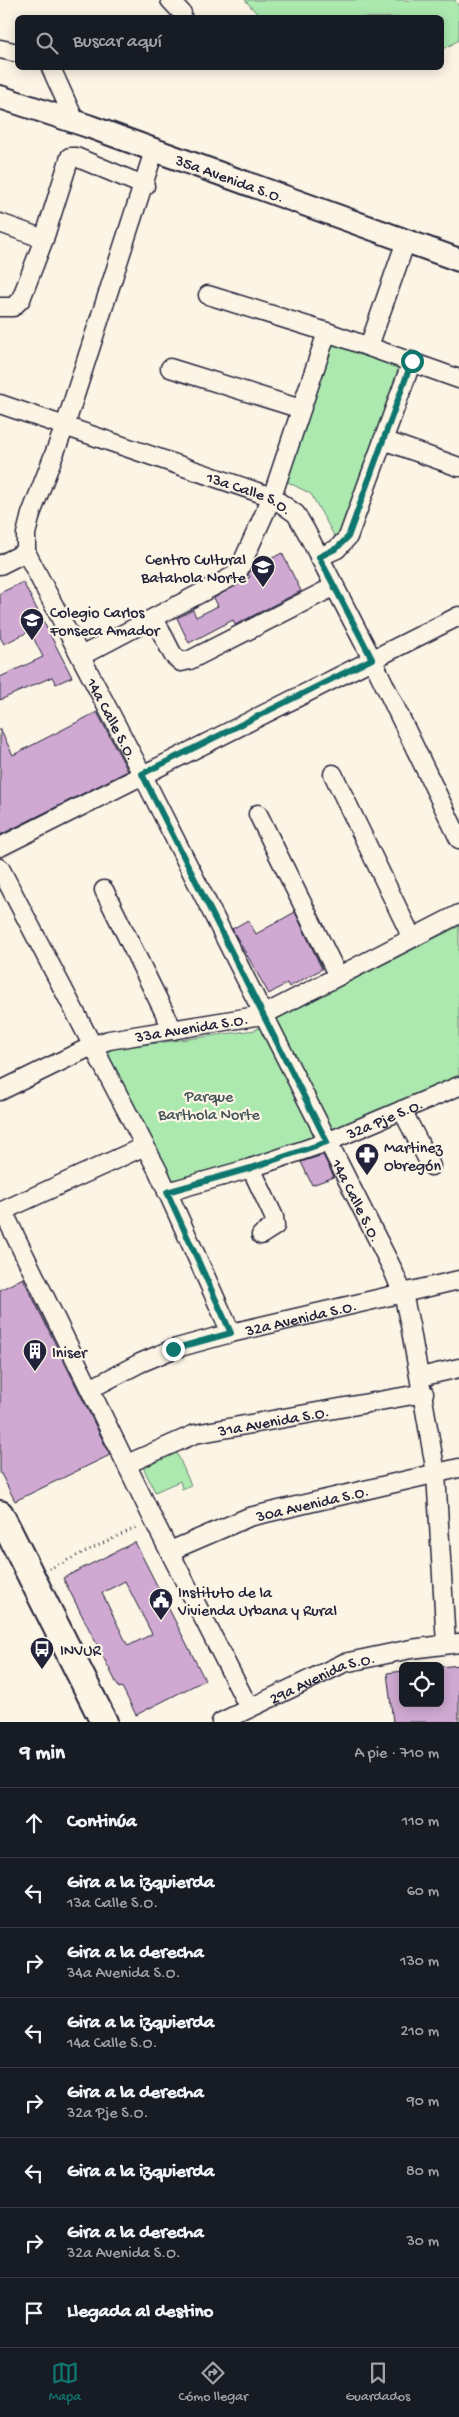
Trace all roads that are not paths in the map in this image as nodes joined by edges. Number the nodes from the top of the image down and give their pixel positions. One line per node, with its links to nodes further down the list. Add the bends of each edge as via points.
1 (0, 49): 2 (street)
2 (15, 52)
3 (52, 70): 5 (street)
4 (0, 97): 5 (main road, 35a Avenida S.O.)
5 (75, 122): 6 (main road, 35a Avenida S.O.)
6 (154, 151): 7 (street); 10 (main road, 35a Avenida S.O.)
7 (144, 186): 9 (street, via 76,157 70,158); 21 (street)
8 (0, 223): 9 (street)
9 (44, 239): 13 (street, via 21,299 14,307)
10 (406, 241): 11 (main road, 35a Avenida S.O.); 15 (street)
11 (459, 260)
12 (208, 295): 14 (street)
13 (0, 307)
14 (327, 332): 15 (street); 20 (street)
15 (369, 346): 16 (street)
16 (412, 361): 18 (street); 22 (street)
17 (170, 368): 20 (street)
18 (459, 379)
19 (0, 404): 21 (street, 13a Calle S.O.)
20 (301, 409): 24 (street)
21 (65, 426): 24 (street, 13a Calle S.O.); 25 (street, via 31,514)
22 (384, 440): 23 (street); 26 (street, via 348,537 337,548)
23 (459, 468)
24 (272, 497): 26 (street, 13a Calle S.O., via 296,514); 30 (street, via 237,574)
25 (26, 552): 27 (street); 31 (street, 14a Calle S.O.)
26 (319, 557): 28 (street, 13a Calle S.O.)
27 (0, 565)
28 (335, 586): 30 (street, via 190,660 180,662); 32 (street, 13a Calle S.O.)
29 (459, 616): 32 (street)
30 (154, 618): 31 (street)
31 (81, 656): 33 (street, 14a Calle S.O.)
32 (372, 659): 33 (street); 36 (street, 13a Calle S.O.)
33 (142, 774): 37 (street); 43 (street, 14a Calle S.O.)
34 (332, 774): 41 (street)
35 (258, 814): 42 (street)
36 (459, 839)
37 (0, 847)
38 (0, 868): 45 (street)
39 (104, 890): 44 (street)
40 (459, 914): 41 (street, 33a Avenida S.O.)
41 (412, 938): 42 (street, 33a Avenida S.O.)
42 (338, 976): 43 (street, 33a Avenida S.O.)
43 (264, 1015): 44 (street, 33a Avenida S.O.); 49 (street, 14a Calle S.O.)
44 (173, 1030): 45 (street, 33a Avenida S.O., via 109,1040)
45 (92, 1046): 47 (street, 33a Avenida S.O.); 50 (street)
46 (459, 1086): 48 (street, 32a Pje S.O.)
47 (0, 1091)
48 (402, 1110): 49 (street, 32a Pje S.O.); 51 (street)
49 (327, 1142): 52 (street, 32a Pje S.O.); 57 (street, 14a Calle S.O.)
50 (145, 1146): 53 (street); 54 (street)
51 (431, 1166)
52 (251, 1168): 53 (street, 32a Pje S.O.); 55 (street, via 274,1217 275,1226)
53 (167, 1192): 58 (street)
54 (2, 1211): 61 (street)
55 (261, 1235)
56 (459, 1280): 57 (street, 32a Avenida S.O.)
57 (403, 1294): 58 (street, 32a Avenida S.O.); 60 (street, 14a Calle S.O.)
58 (231, 1333): 61 (street, 32a Avenida S.O., via 173,1349)
59 (459, 1368): 60 (street, 31a Avenida S.O.)
60 (422, 1385): 62 (street, 31a Avenida S.O., via 195,1434); 64 (street, 14a Calle S.O.)
61 (90, 1389): 62 (street)
62 (127, 1464): 67 (street)
63 (459, 1468): 64 (street, 30a Avenida S.O.)
64 (436, 1474): 67 (street, 30a Avenida S.O., via 249,1517); 68 (street, 14a Calle S.O.)
65 (0, 1514): 71 (highway)
66 (0, 1549): 70 (highway)
67 (170, 1552): 69 (street)
68 (452, 1644): 69 (street, 29a Avenida S.O., via 344,1663)
69 (249, 1708): 72 (street, 29a Avenida S.O.)
70 (86, 1722)
71 (104, 1722)
72 (221, 1722)

